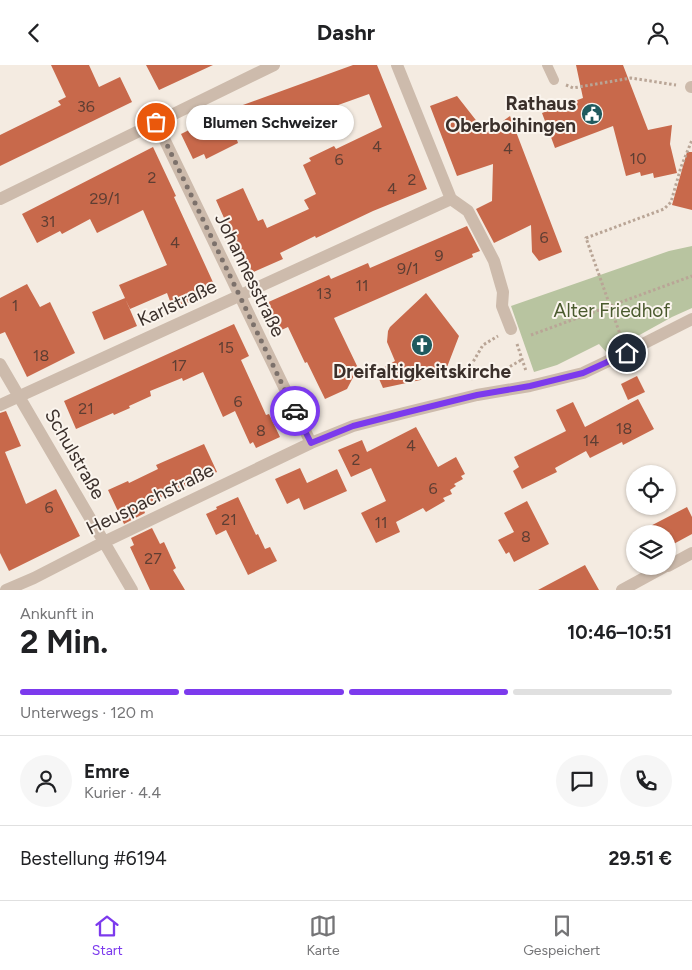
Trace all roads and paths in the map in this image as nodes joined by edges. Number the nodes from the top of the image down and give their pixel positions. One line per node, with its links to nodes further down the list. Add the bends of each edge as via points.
1 (274, 65): 6 (street)
2 (397, 65): 9 (street)
3 (547, 65): 4 (lane)
4 (554, 80): 5 (path, via 573,88 631,78)
5 (692, 87)
6 (156, 122): 8 (street); 11 (street, Johannesstraße)
7 (692, 140): 12 (path, via 671,202 664,209 586,238)
8 (0, 199)
9 (451, 199): 11 (street, Karlstraße); 14 (street, via 468,211 494,261 503,292 502,306)
10 (692, 276): 12 (path)
11 (238, 295): 19 (street, Karlstraße); 21 (street, Johannesstraße)
12 (609, 305): 15 (path); 16 (path)
13 (692, 319): 16 (street, Heuspachstraße)
14 (511, 329): 18 (path, via 483,345)
15 (531, 335)
16 (627, 353): 21 (street, Heuspachstraße, via 583,373 353,426)
17 (0, 364): 19 (street, Schulstraße)
18 (470, 367)
19 (20, 397): 20 (street, Karlstraße); 22 (street, Schulstraße)
20 (0, 405)
21 (311, 443): 22 (street, Heuspachstraße)
22 (104, 542): 26 (street, Heuspachstraße); 27 (street, Schulstraße)
23 (692, 553): 24 (street)
24 (676, 561)
25 (650, 575): 28 (street)
26 (6, 590)
27 (132, 590)
28 (622, 590)

